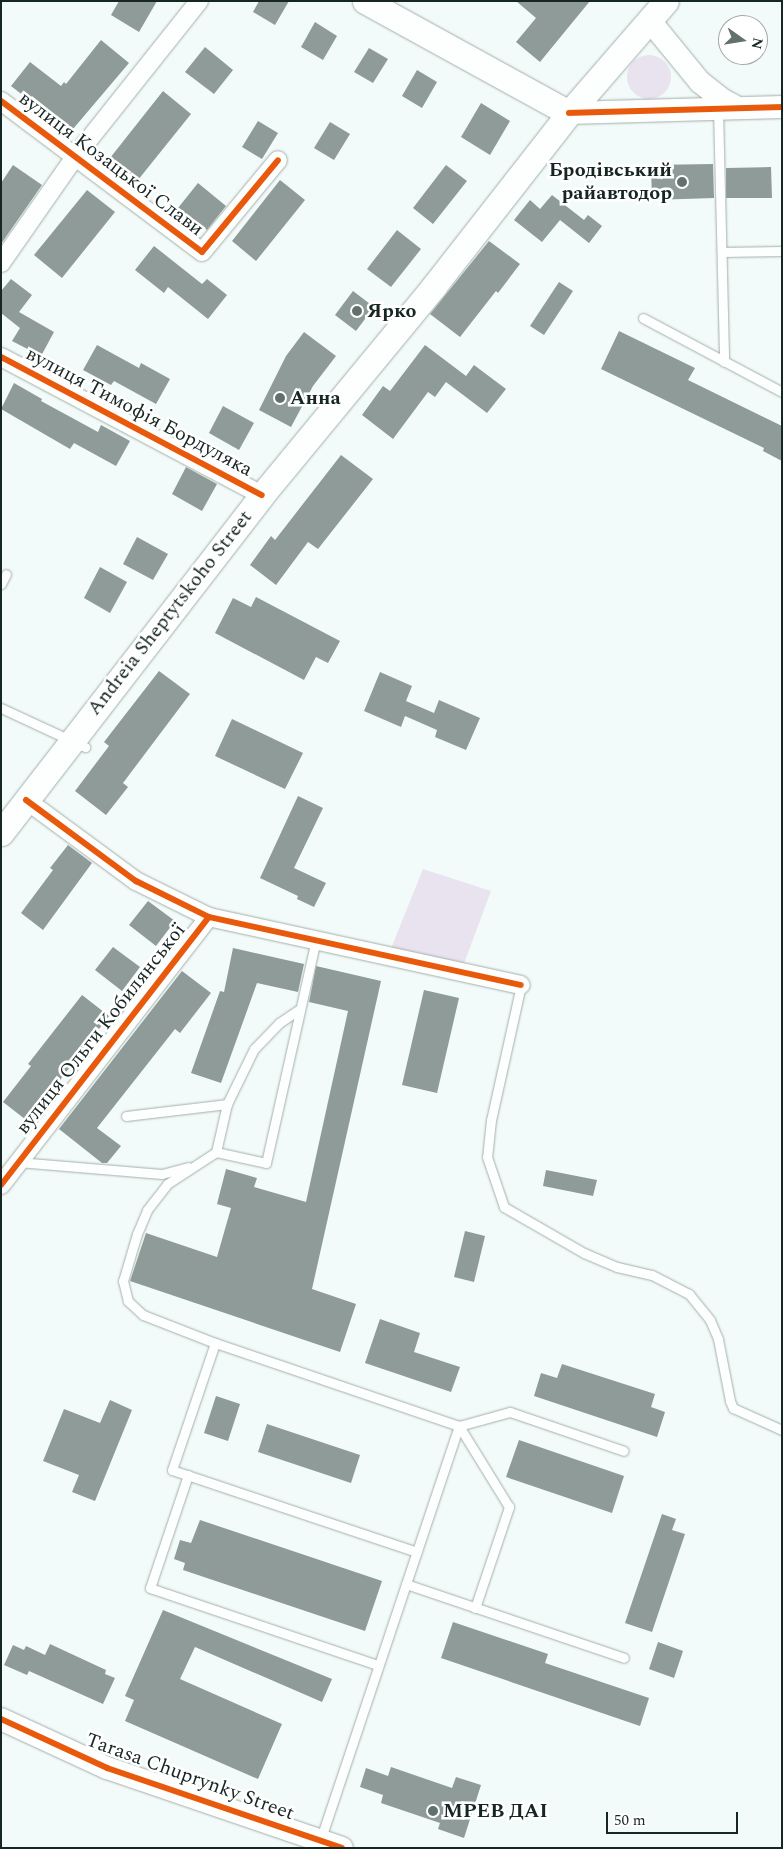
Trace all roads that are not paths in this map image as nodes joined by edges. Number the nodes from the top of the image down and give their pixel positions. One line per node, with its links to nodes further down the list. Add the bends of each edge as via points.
1 (199, 1): 9 (street)
2 (365, 1): 8 (main road)
3 (666, 1): 4 (main road, Andreia Sheptytskoho Street)
4 (650, 21): 7 (street, via 700,82); 8 (main road, Andreia Sheptytskoho Street)
5 (1, 101): 9 (street, вулиця Козацької Слави)
6 (782, 107): 7 (street)
7 (728, 109): 8 (street); 12 (lane)
8 (569, 113): 18 (main road, Andreia Sheptytskoho Street, via 434,286)
9 (75, 157): 10 (street, вулиця Козацької Слави, via 202,252); 13 (street)
10 (278, 160)
11 (782, 250): 12 (lane)
12 (722, 252): 16 (lane)
13 (1, 263)
14 (643, 318): 16 (lane)
15 (1, 357): 18 (street, вулиця Тимофія Бордуляка)
16 (724, 362): 17 (lane)
17 (782, 392)
18 (262, 495): 22 (main road, Andreia Sheptytskoho Street)
19 (6, 574): 20 (lane)
20 (1, 584)
21 (1, 708): 22 (lane)
22 (79, 743): 23 (main road, Andreia Sheptytskoho Street)
23 (26, 800): 24 (main road, Andreia Sheptytskoho Street); 25 (street, вулиця Ольги Кобилянської, via 136,881)
24 (1, 833)
25 (209, 917): 26 (street, вулиця Ольги Кобилянської); 32 (street, вулиця Ольги Кобилянської)
26 (316, 940): 27 (street, вулиця Ольги Кобилянської); 28 (lane)
27 (521, 985): 37 (lane, via 491,1120 487,1157 504,1207 584,1254 617,1267 652,1275 689,1294 701,1306 718,1339 733,1408)
28 (300, 1009): 29 (lane, via 279,1023 254,1049); 31 (lane, via 266,1164)
29 (227, 1104): 30 (lane); 31 (lane)
30 (126, 1116)
31 (216, 1152): 33 (lane)
32 (18, 1162): 33 (lane, via 162,1174); 34 (street, вулиця Ольги Кобилянської)
33 (193, 1166): 35 (lane, via 167,1184 146,1210 123,1281 128,1301 143,1315)
34 (1, 1185)
35 (215, 1343): 36 (lane); 39 (lane, via 172,1470)
36 (459, 1426): 38 (lane, via 510,1412); 40 (lane); 42 (lane, via 509,1508)
37 (782, 1430)
38 (624, 1451)
39 (188, 1475): 40 (lane); 44 (lane, via 150,1588)
40 (417, 1552): 41 (lane)
41 (406, 1584): 42 (lane); 44 (lane)
42 (475, 1608): 43 (lane)
43 (624, 1658)
44 (378, 1665): 46 (lane)
45 (1, 1718): 46 (street, Tarasa Chuprynky Street, via 108,1768)
46 (319, 1844): 47 (street, Tarasa Chuprynky Street)
47 (342, 1848)

